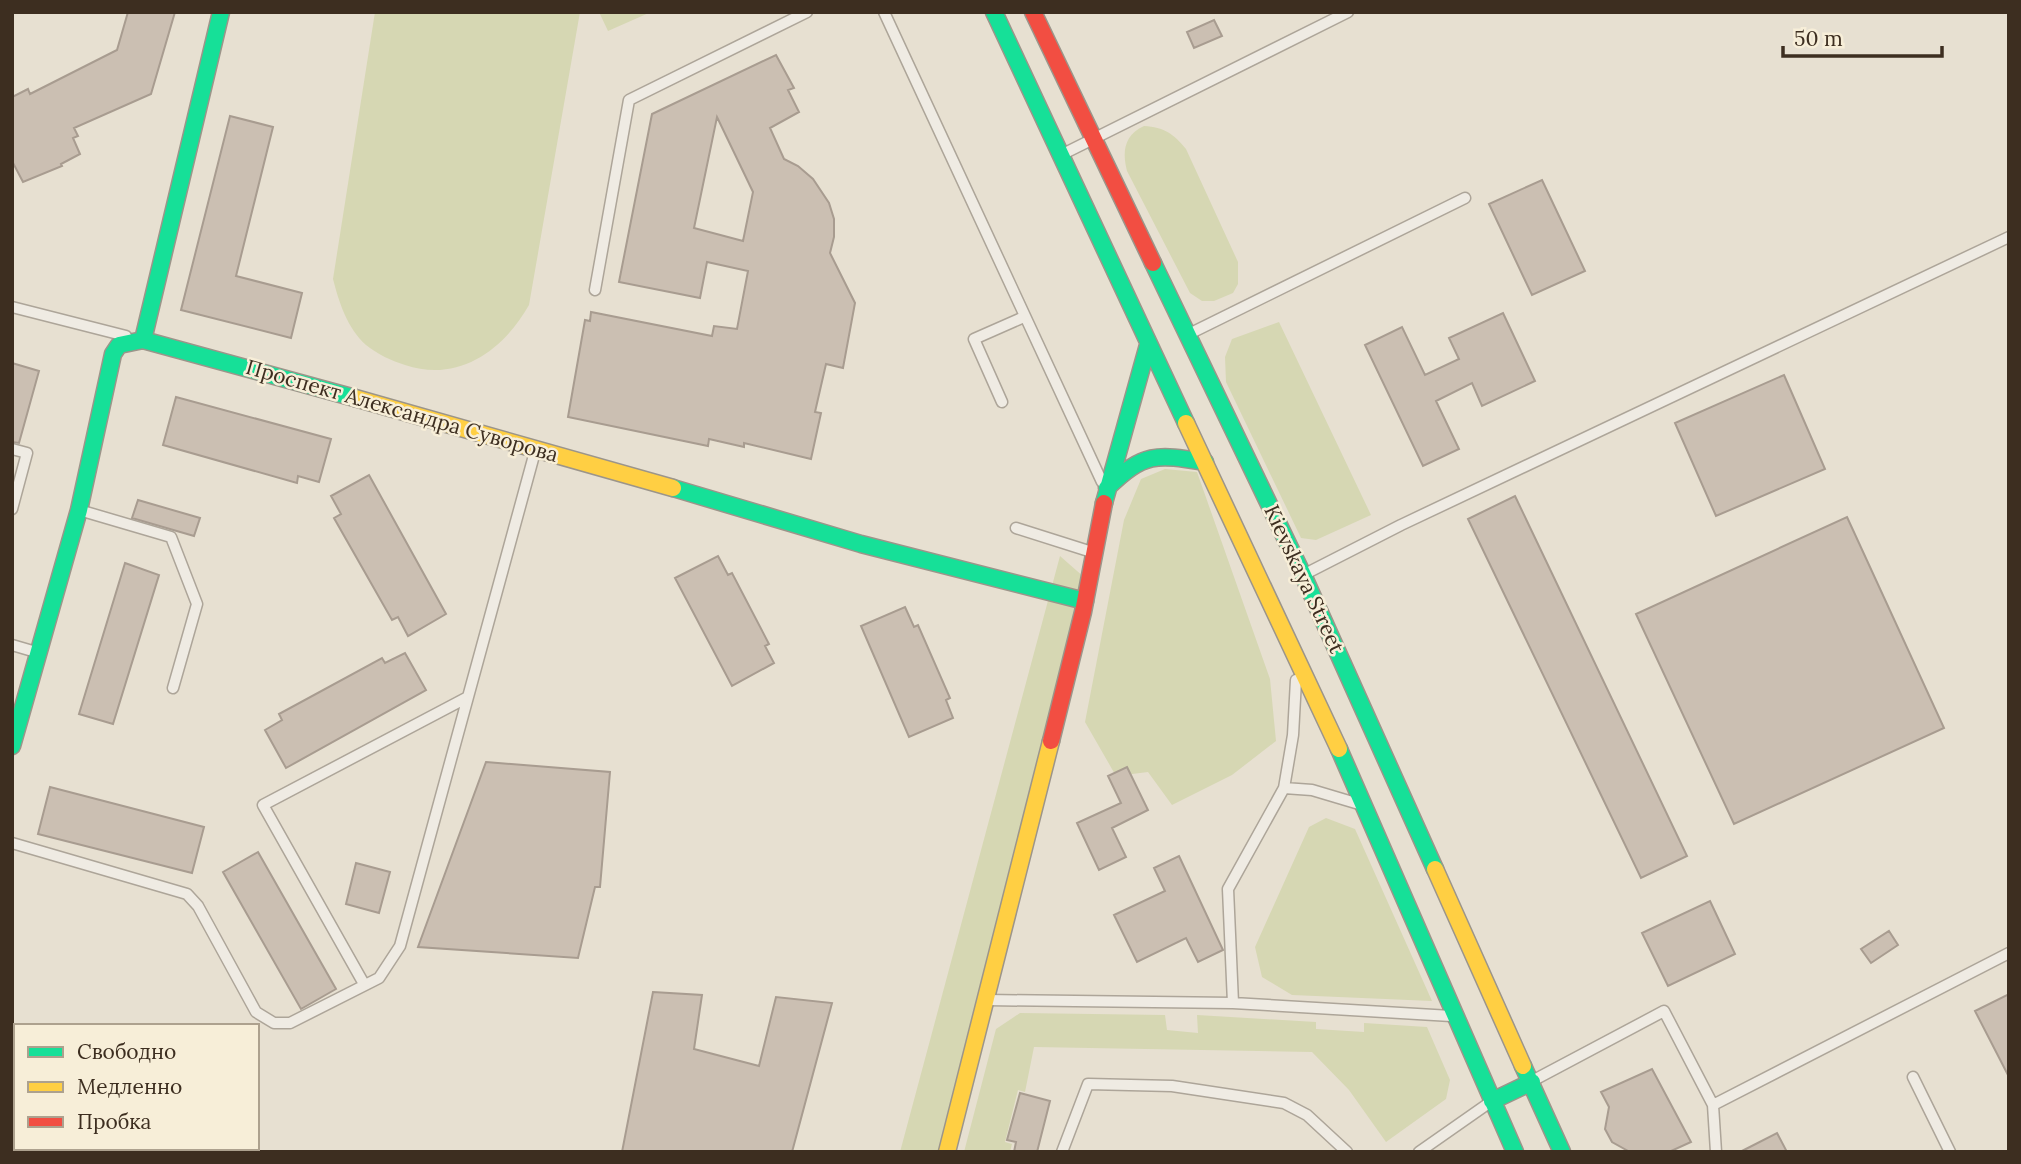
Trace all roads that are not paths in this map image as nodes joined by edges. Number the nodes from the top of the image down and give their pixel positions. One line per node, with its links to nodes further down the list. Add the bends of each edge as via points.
1 (221, 12): 15 (main road)
2 (807, 12): 11 (lane, via 629,100)
3 (884, 12): 13 (lane)
4 (994, 12): 8 (main road, Kievskaya Street)
5 (1033, 12): 7 (main road, Kievskaya Street)
6 (1348, 12): 7 (lane)
7 (1092, 139): 8 (lane); 14 (main road, Kievskaya Street)
8 (1062, 155): 16 (main road, Kievskaya Street)
9 (1465, 198): 14 (lane)
10 (2009, 237): 26 (lane)
11 (595, 290)
12 (12, 307): 15 (lane)
13 (1024, 317): 17 (lane, via 974,339); 21 (lane)
14 (1186, 335): 26 (main road, Kievskaya Street)
15 (143, 340): 18 (main road, Проспект Александра Суворова); 23 (main road, via 119,345 113,354)
16 (1148, 345): 20 (main road, Kievskaya Street); 21 (main road)
17 (1002, 402)
18 (536, 447): 27 (main road, Проспект Александра Суворова, via 861,544); 32 (lane)
19 (12, 449): 22 (lane, via 27,453)
20 (1205, 462): 21 (main road, via 1145,458 1127,467); 30 (main road, Kievskaya Street)
21 (1105, 489): 25 (main road)
22 (12, 509)
23 (79, 510): 29 (main road); 31 (lane, via 171,537 197,604)
24 (1016, 528): 25 (lane)
25 (1096, 553): 27 (main road)
26 (1303, 575): 43 (main road, Kievskaya Street)
27 (1085, 601): 39 (main road)
28 (12, 646): 29 (lane)
29 (40, 653): 33 (main road)
30 (1296, 659): 34 (lane, via 1293,735); 35 (main road, Kievskaya Street)
31 (173, 688)
32 (468, 697): 38 (lane, via 400,946 379,978); 38 (lane, via 263,805)
33 (12, 746)
34 (1284, 788): 35 (lane, via 1312,790); 40 (lane, via 1228,889)
35 (1365, 805): 41 (main road, Kievskaya Street)
36 (12, 843): 38 (lane, via 187,894 256,1012 274,1023 290,1023)
37 (2009, 953): 45 (lane)
38 (364, 985)
39 (987, 1000): 40 (lane); 46 (main road)
40 (1233, 1003): 41 (lane)
41 (1458, 1017): 44 (main road, Kievskaya Street)
42 (1913, 1077): 53 (lane)
43 (1532, 1082): 44 (main road); 45 (lane, via 1664,1011); 51 (main road, Kievskaya Street)
44 (1492, 1101): 49 (lane); 50 (main road, Kievskaya Street)
45 (1713, 1105): 52 (lane)
46 (947, 1152)
47 (1062, 1152): 48 (lane, via 1088,1084 1172,1086 1284,1103 1307,1115)
48 (1347, 1152)
49 (1419, 1152)
50 (1515, 1152)
51 (1562, 1152)
52 (1716, 1152)
53 (1951, 1152)

